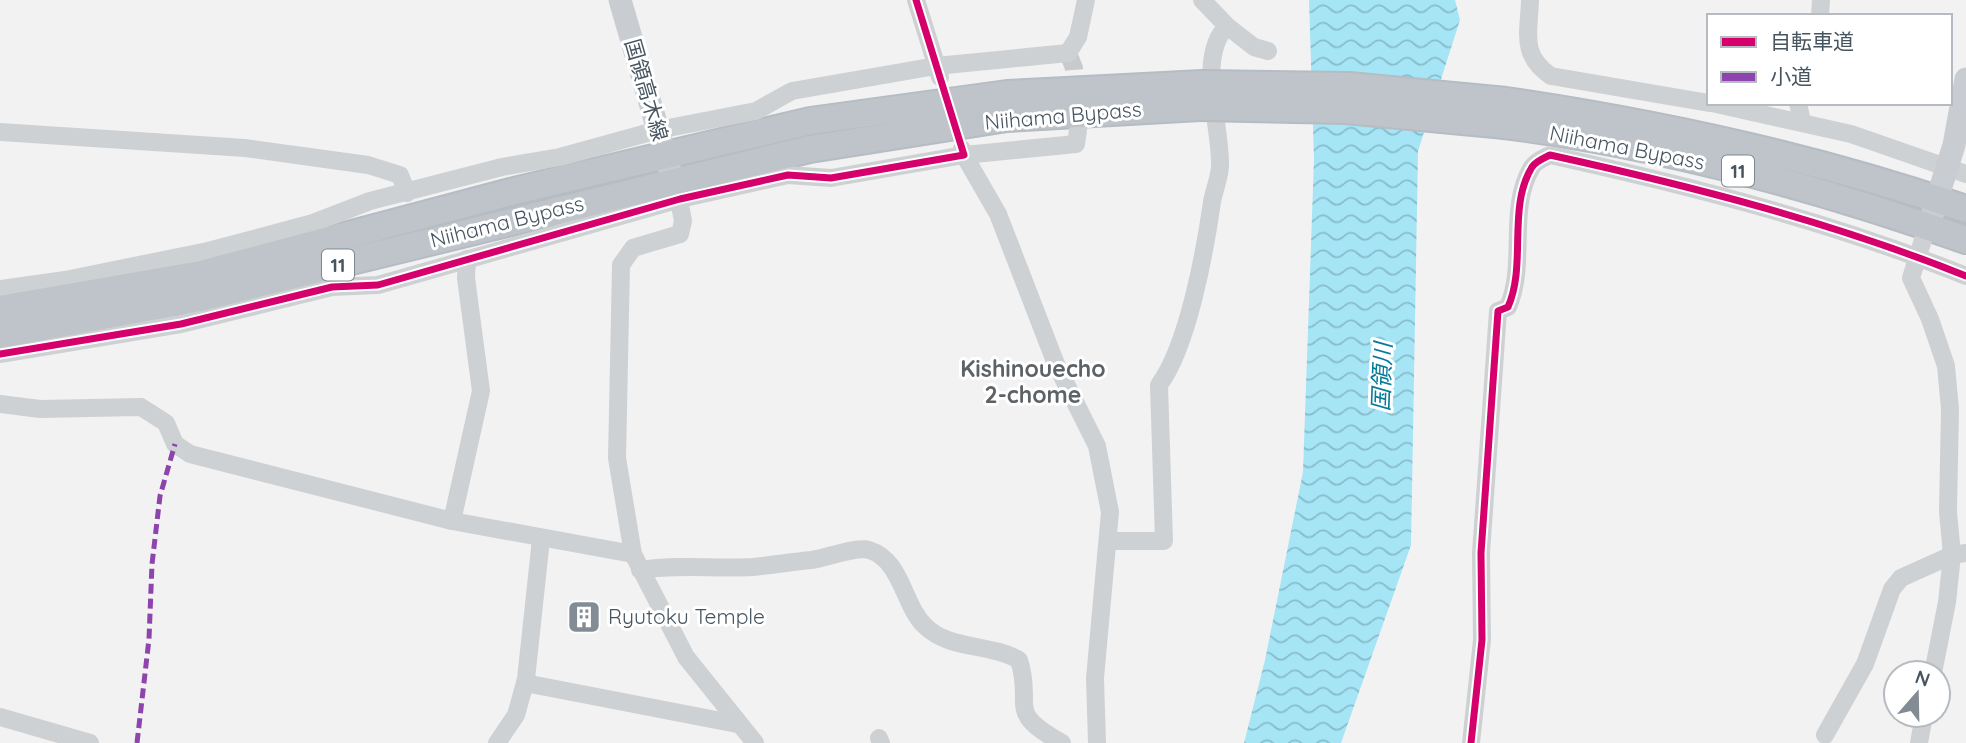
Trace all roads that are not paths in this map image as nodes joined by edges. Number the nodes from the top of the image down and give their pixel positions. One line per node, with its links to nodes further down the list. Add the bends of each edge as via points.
1 (620, 0): 18 (main road, 国領高木線)
2 (916, 0): 8 (street)
3 (1086, 0): 8 (street, via 1078,37 1068,53)
4 (1202, 0): 6 (street)
5 (1530, 0): 11 (street, via 1528,50 1536,65 1551,76)
6 (1227, 26): 7 (street, via 1254,47); 37 (street, via 1217,35 1212,62 1220,166 1208,245 1170,370 1159,385 1164,541)
7 (1268, 51)
8 (939, 72): 18 (street, via 792,91 756,111)
9 (1966, 79): 20 (main road)
10 (1201, 95): 14 (highway, Niihama Bypass / 11, bridge, via 1349,86); 18 (highway, Niihama Bypass / 11, via 1007,94); 21 (highway, Niihama Bypass / 11, via 1007,118 810,149)
11 (1707, 102)
12 (1720, 105): 15 (street)
13 (1798, 105): 15 (street)
14 (1505, 113): 23 (highway, Niihama Bypass / 11, via 1708,135 1831,165); 25 (highway, Niihama Bypass / 11, via 1812,191)
15 (1802, 122): 20 (street)
16 (1078, 130): 19 (street, via 1076,144)
17 (0, 132): 22 (street, via 245,149 368,165 400,175)
18 (661, 142): 21 (main road, 国領高木線); 22 (street); 31 (highway, Niihama Bypass / 11, via 201,274)
19 (963, 152): 21 (street, via 831,178 788,175); 37 (street, via 998,214 1056,364 1097,446 1110,512)
20 (1957, 171): 23 (main road)
21 (676, 190): 28 (street); 32 (highway, Niihama Bypass / 11, via 201,298); 39 (street, via 683,221 680,234 633,248 621,265 617,458)
22 (407, 192): 30 (street, via 208,251)
23 (1938, 200): 24 (highway, Niihama Bypass / 11); 25 (main road)
24 (1966, 209)
25 (1927, 227): 26 (highway, Niihama Bypass / 11); 27 (street)
26 (1966, 240)
27 (1918, 257): 29 (street); 38 (street, via 1911,278 1946,366 1948,512); 50 (street, via 1671,181 1550,155 1533,164 1522,191 1516,289 1508,307 1498,312 1482,553 1482,640)
28 (467, 260): 33 (street, via 378,285 332,287 181,324); 35 (street, via 481,391)
29 (1966, 276)
30 (0, 289)
31 (0, 309)
32 (0, 335)
33 (0, 354)
34 (0, 404): 35 (street, via 40,410 141,407 166,423 175,444 190,454)
35 (452, 521): 36 (street)
36 (541, 539): 39 (street); 41 (street)
37 (1110, 541): 49 (street, via 1095,678)
38 (1959, 554): 40 (street); 44 (street, via 1901,578 1892,589 1865,664)
39 (636, 562): 43 (street, via 687,657); 48 (street, via 752,567 866,548 880,554 899,578 922,623 936,636 986,646 1019,660 1022,705 1034,728)
40 (1936, 659)
41 (525, 683): 43 (street); 46 (street, via 516,715)
42 (0, 717): 45 (street)
43 (737, 724): 47 (street)
44 (1825, 736)
45 (90, 743)
46 (497, 743)
47 (755, 743)
48 (1062, 743)
49 (1097, 743)
50 (1471, 743)

